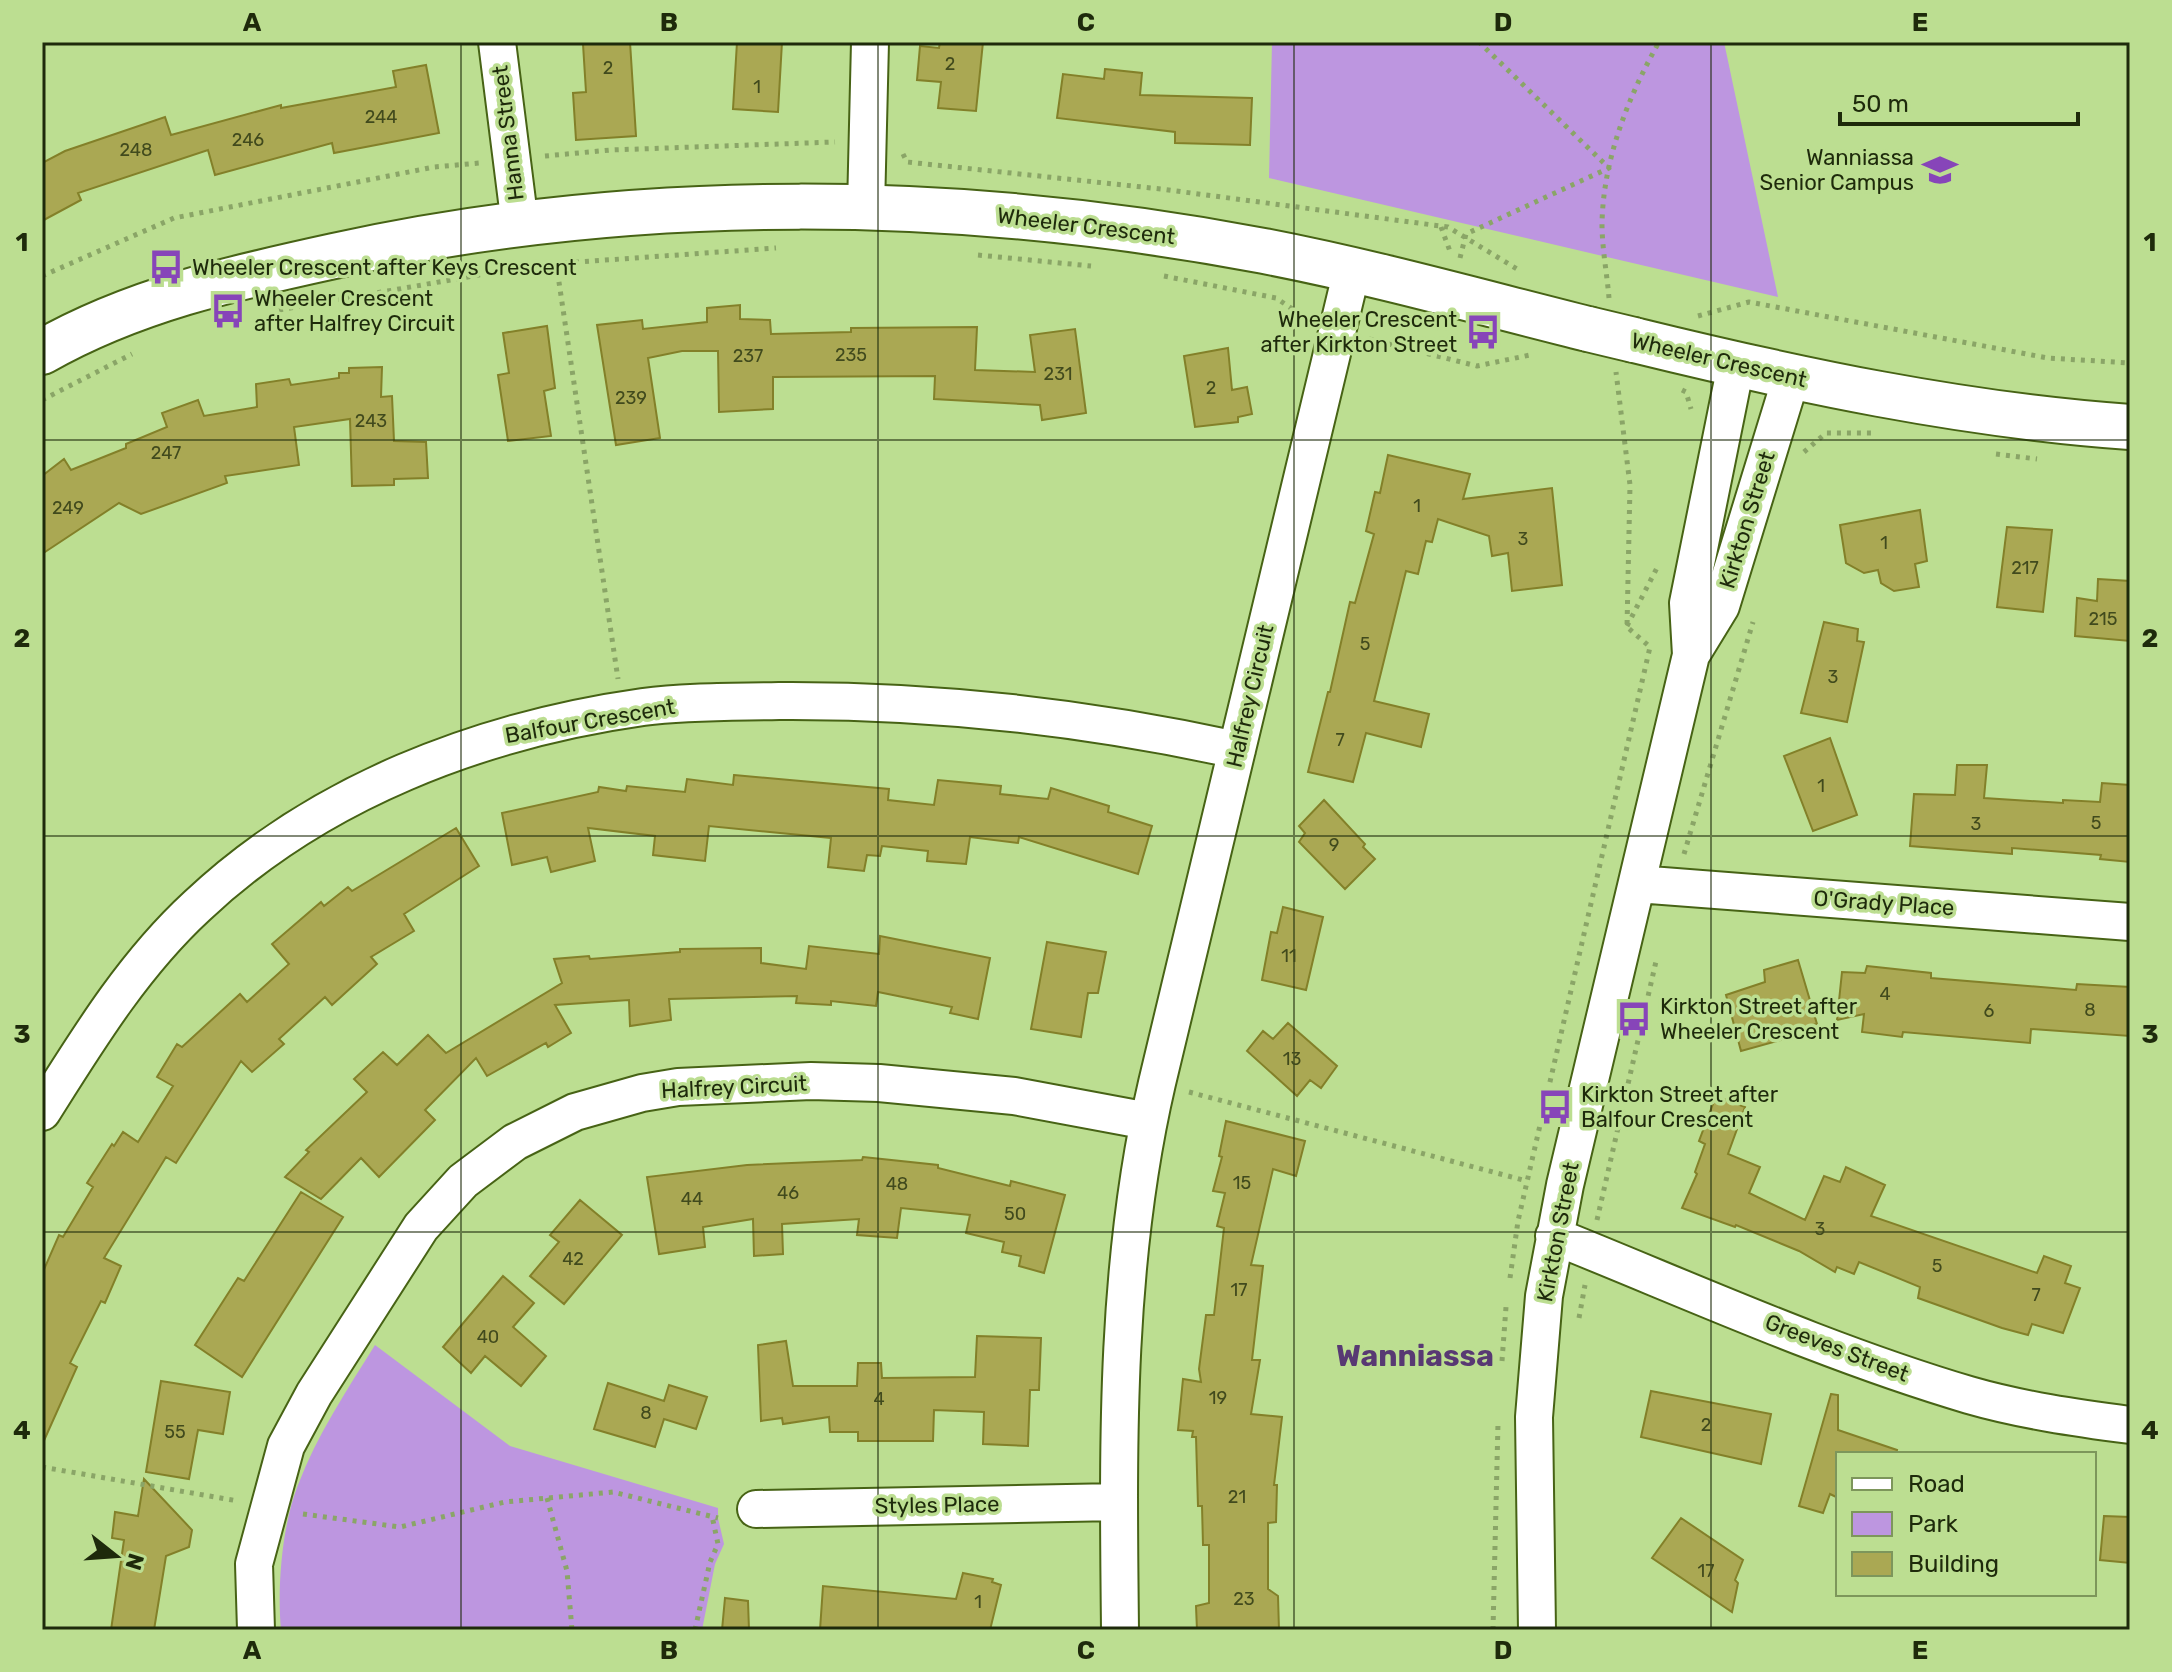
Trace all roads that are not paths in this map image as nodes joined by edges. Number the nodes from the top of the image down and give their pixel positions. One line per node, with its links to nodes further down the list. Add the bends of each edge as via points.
1 (497, 42): 4 (street, Hanna Street)
2 (870, 42): 3 (street)
3 (866, 208): 4 (street, Wheeler Crescent, via 662,211); 5 (street, Wheeler Crescent, via 1022,217 1145,232)
4 (520, 225): 6 (street, Wheeler Crescent, via 429,237 225,280 122,312)
5 (1352, 270): 7 (street, Wheeler Crescent); 11 (street, Halfrey Circuit)
6 (42, 352)
7 (1736, 365): 8 (street, Wheeler Crescent); 10 (street, Kirkton Street, via 1688,603)
8 (1791, 378): 9 (street, Wheeler Crescent, via 2025,417); 10 (street, Kirkton Street, via 1721,606)
9 (2130, 427)
10 (1691, 655): 12 (street, Kirkton Street)
11 (1237, 750): 14 (street, Balfour Crescent, via 1014,712 865,701 644,707 492,739 398,774 310,820 232,875 164,939 106,1010); 15 (street, Halfrey Circuit)
12 (1637, 884): 13 (street, O'Grady Place); 16 (street, Kirkton Street)
13 (2130, 922)
14 (42, 1112)
15 (1148, 1121): 18 (street, Halfrey Circuit, via 1122,1322); 20 (street, Halfrey Circuit, via 1014,1096 825,1082 642,1093 575,1112 515,1142 463,1181 421,1227 286,1446 254,1564)
16 (1554, 1236): 17 (street, Greeves Street, via 1868,1362 2023,1408); 22 (street, Kirkton Street, via 1534,1417)
17 (2130, 1425)
18 (1118, 1502): 19 (street, Styles Place); 21 (street, Halfrey Circuit)
19 (756, 1509)
20 (256, 1630)
21 (1120, 1630)
22 (1537, 1630)

